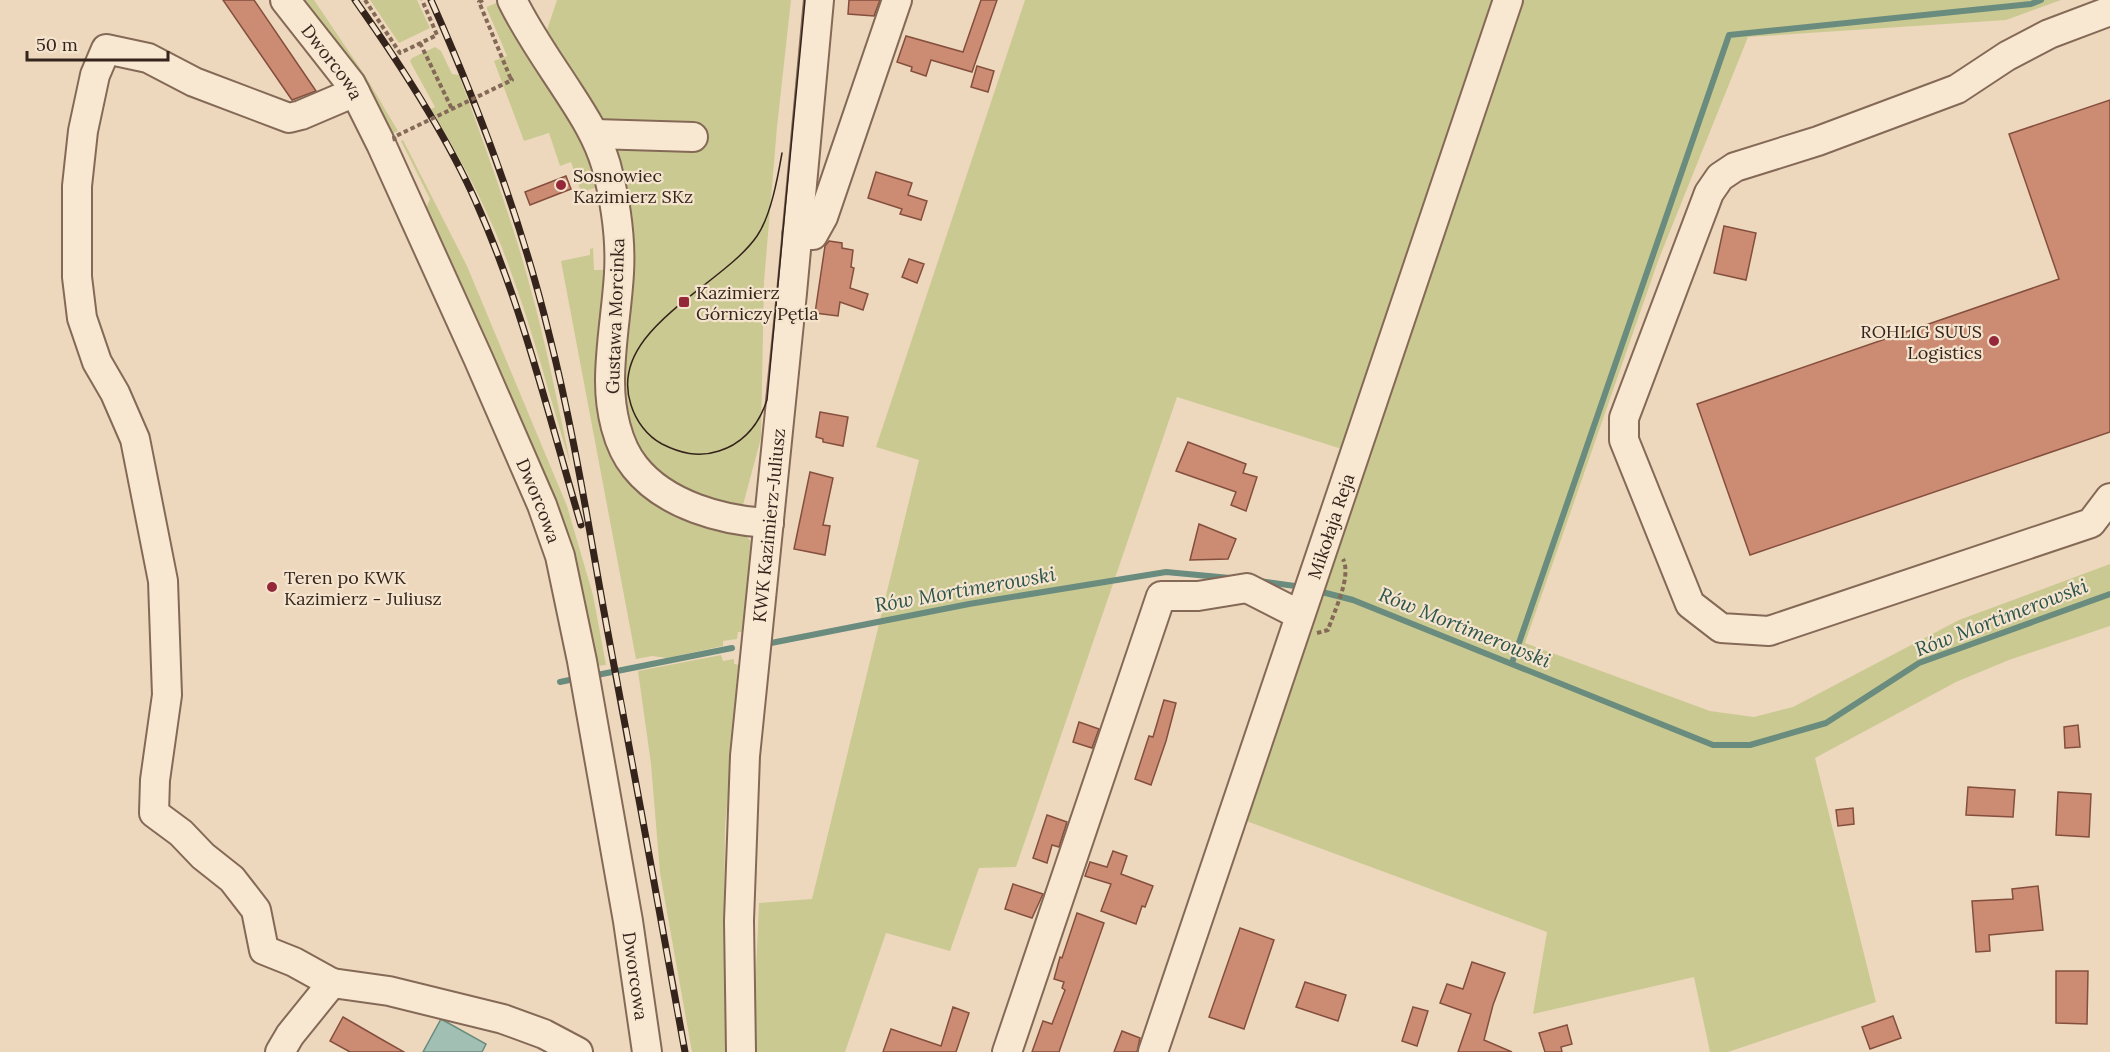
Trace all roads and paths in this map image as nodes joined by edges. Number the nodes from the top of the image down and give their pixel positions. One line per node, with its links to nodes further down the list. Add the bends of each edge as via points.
1 (285, 0): 11 (street, Dworcowa)
2 (365, 0): 10 (path, via 400,52)
3 (422, 0): 10 (path, via 437,35)
4 (483, 0): 12 (path, bridge, via 479,2 512,80)
5 (512, 0): 13 (street, Gustawa Morcinka)
6 (819, 0): 16 (street, KWK Kazimierz-Juliusz)
7 (897, 0): 16 (street, via 823,217 813,235)
8 (1508, 0): 20 (street, Mikołaja Reja)
9 (2110, 11): 17 (street, via 2049,34 1957,89 1735,167 1720,177 1709,193 1624,418 1624,440 1690,604 1721,628 1769,632 2091,523)
10 (420, 43): 12 (path)
11 (355, 92): 22 (street, via 289,118 194,82 148,58 106,49 95,75 83,131 77,186 77,277 82,318 97,362 135,439 163,581 167,694 154,813 232,879 256,910 264,950); 25 (street, Dworcowa, via 478,358 560,556 628,921)
12 (451, 107): 15 (path, bridge, via 394,137)
13 (595, 134): 14 (street); 18 (street, Gustawa Morcinka, via 606,165 617,224 619,271 610,382 613,417 622,445 635,468 684,505 736,520)
14 (693, 136)
15 (395, 141)
16 (797, 235): 18 (street, KWK Kazimierz-Juliusz)
17 (2110, 498)
18 (769, 523): 26 (street, KWK Kazimierz-Juliusz, via 745,756 739,921)
19 (1346, 576): 21 (path)
20 (1301, 612): 27 (street, via 1247,588 1198,596 1161,596); 28 (street, Mikołaja Reja)
21 (1328, 630)
22 (332, 983): 23 (street); 24 (street, via 389,991 503,1019)
23 (280, 1052)
24 (578, 1052)
25 (647, 1052)
26 (741, 1052)
27 (1007, 1052)
28 (1153, 1052)

